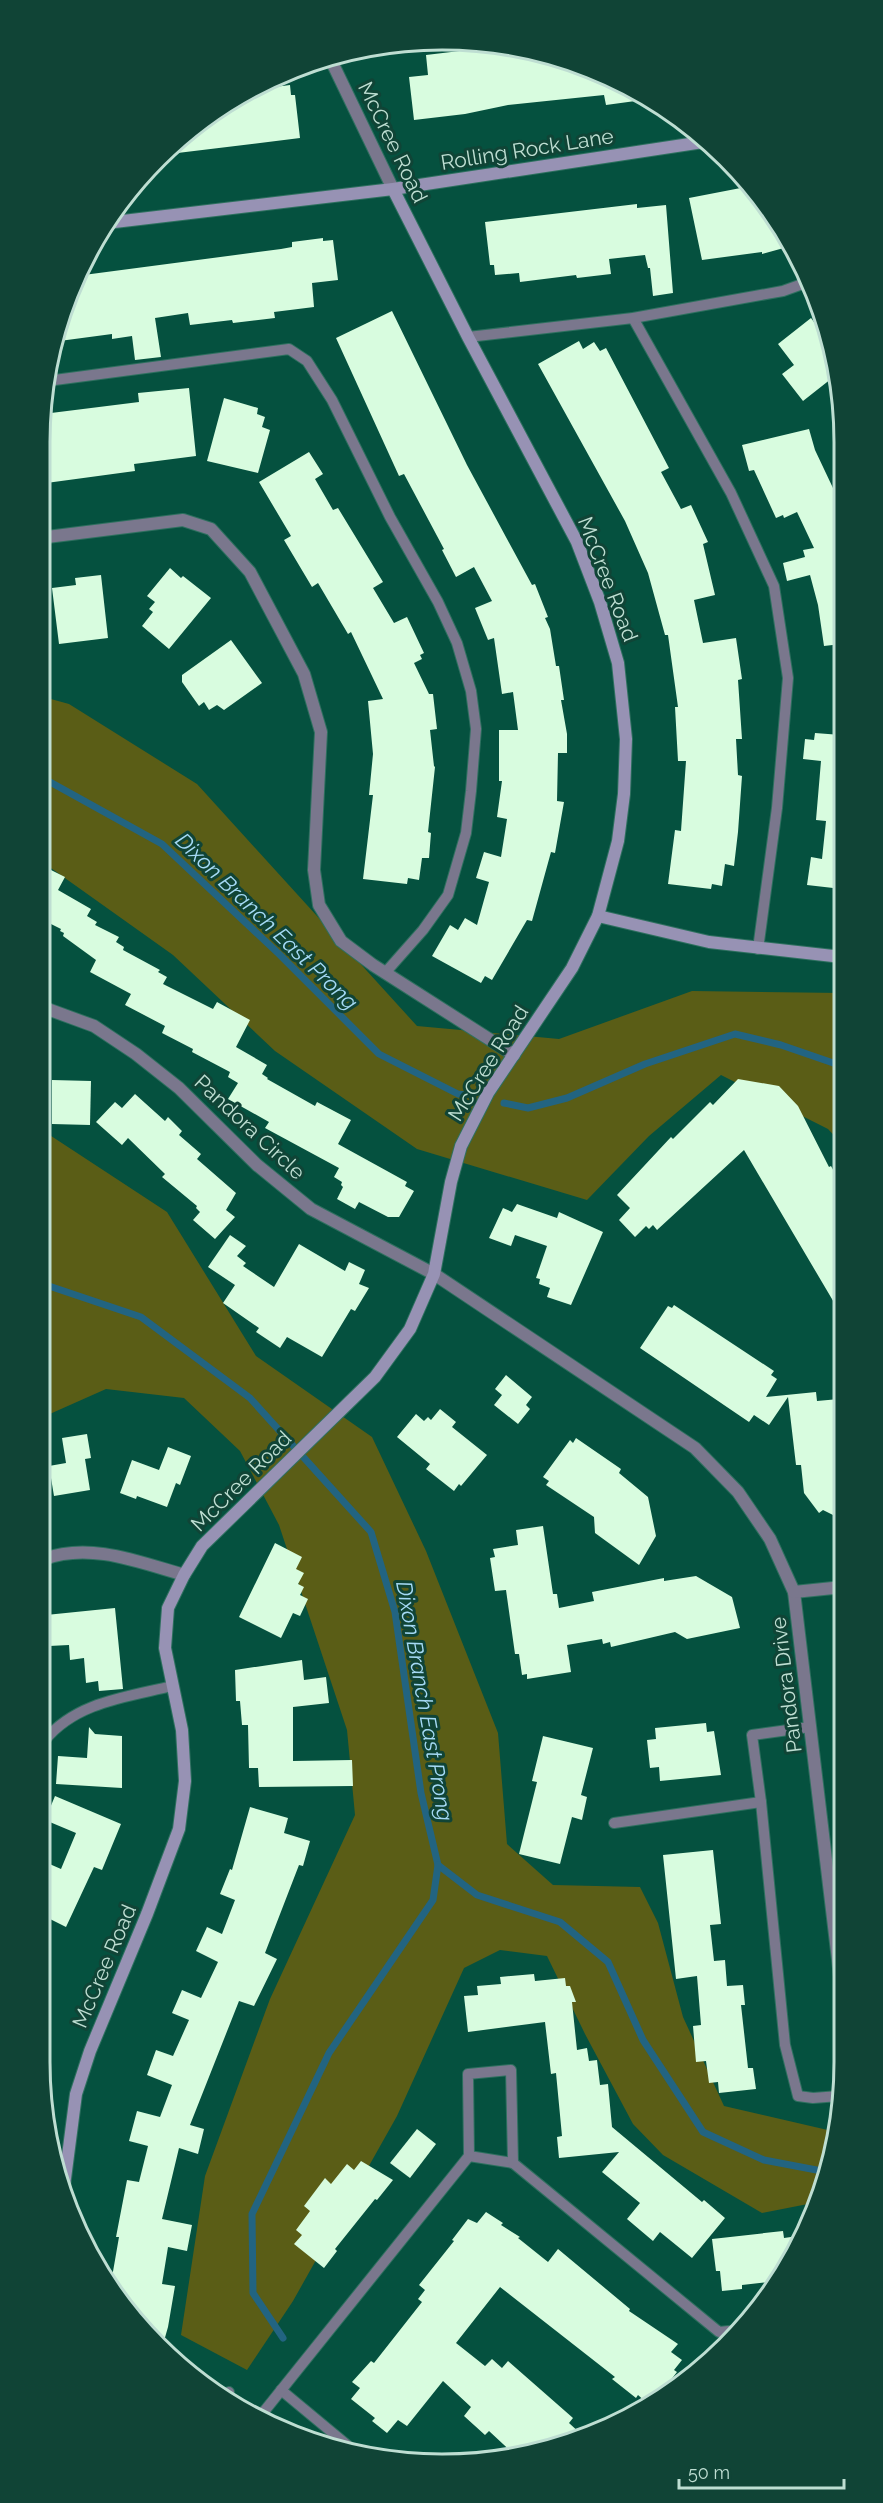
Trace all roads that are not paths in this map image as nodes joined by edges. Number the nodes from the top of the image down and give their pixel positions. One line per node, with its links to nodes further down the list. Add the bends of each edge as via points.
1 (333, 65): 3 (street, McCree Road)
2 (695, 143): 3 (street, Rolling Rock Lane)
3 (393, 189): 4 (street, Rolling Rock Lane); 7 (street, McCree Road)
4 (118, 222)
5 (801, 285): 6 (lane)
6 (633, 318): 7 (lane); 11 (lane, via 731,493 774,586 788,678 777,808)
7 (468, 337): 10 (street, McCree Road, via 577,542 618,663 626,739 624,794 618,841)
8 (55, 380): 13 (lane, via 289,349 307,361 332,400 457,643 471,691 476,729 466,833 448,895)
9 (50, 537): 13 (street, via 183,520 211,529 250,572 304,674 321,732 315,870 319,905 340,941)
10 (598, 916): 11 (street, via 681,937); 15 (street, McCree Road, via 572,968)
11 (758, 949): 12 (street)
12 (834, 956)
13 (386, 973): 15 (street)
14 (50, 1010): 16 (street, Pandora Circle, via 94,1026 136,1054 179,1088 257,1165 311,1209)
15 (514, 1055): 16 (street, McCree Road, via 488,1093 461,1146)
16 (434, 1274): 18 (street, McCree Road, via 410,1329 375,1377 202,1546); 20 (street, Pandora Drive, via 695,1448 738,1492 771,1539)
17 (50, 1557): 18 (street, via 63,1552 110,1554)
18 (184, 1575): 21 (street, McCree Road, via 168,1608 165,1648)
19 (834, 1588): 20 (street)
20 (794, 1592): 22 (street, Pandora Drive)
21 (172, 1686): 23 (lane, via 93,1706 75,1714); 32 (street, McCree Road, via 182,1730 184,1771 179,1829 90,2051 80,2083)
22 (810, 1727): 24 (lane, via 752,1735); 27 (street, Pandora Drive)
23 (50, 1734)
24 (761, 1802): 25 (lane); 29 (lane, via 785,2045 798,2096)
25 (614, 1823)
26 (834, 1893): 27 (lane)
27 (830, 1894): 28 (street, Pandora Drive)
28 (834, 1919)
29 (832, 2097)
30 (469, 2157): 31 (lane); 31 (lane, via 468,2074 511,2070); 34 (lane)
31 (513, 2163): 33 (lane, via 719,2332)
32 (65, 2171)
33 (726, 2331)
34 (281, 2390): 35 (lane); 36 (lane)
35 (264, 2411)
36 (342, 2440)

